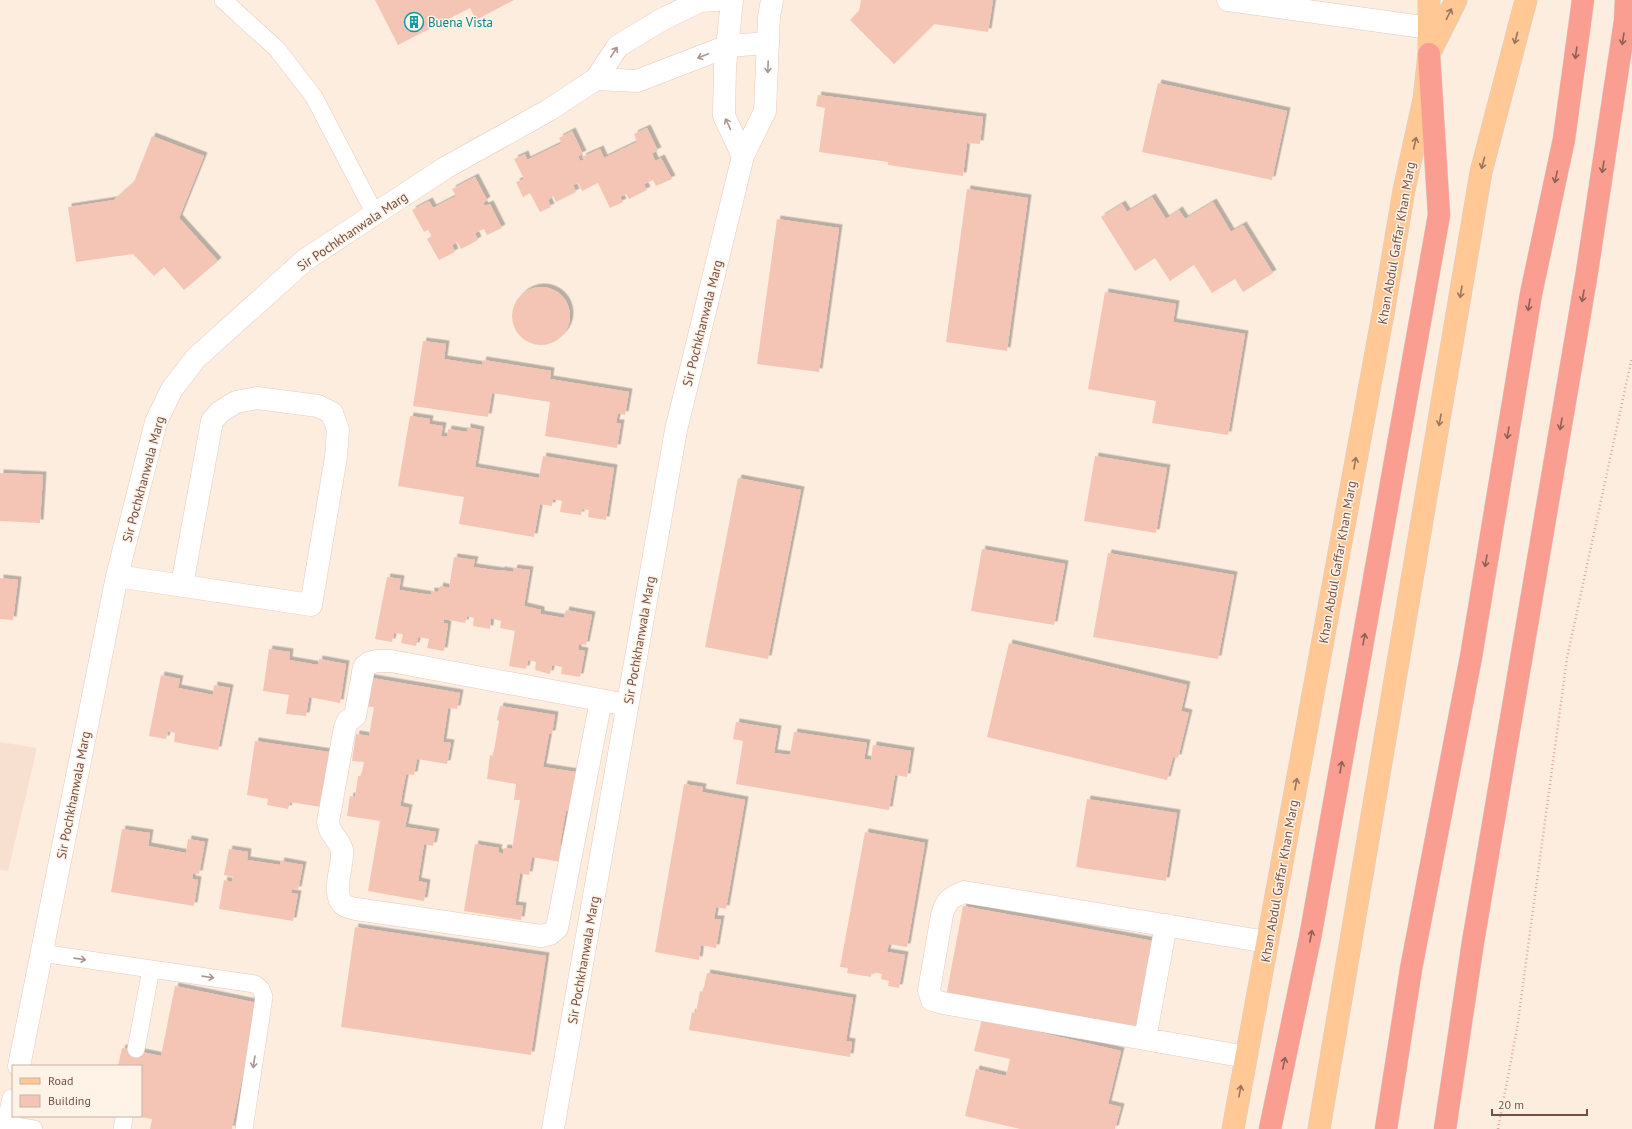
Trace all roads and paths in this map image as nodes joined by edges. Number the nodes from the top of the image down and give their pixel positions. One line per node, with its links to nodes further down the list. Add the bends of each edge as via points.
1 (223, 0): 17 (lane, via 277,49 314,97)
2 (717, 0): 15 (street, one-way to 2, via 618,46 663,19 700,1)
3 (732, 0): 13 (street)
4 (772, 0): 12 (street, Sir Pochkhanwala Marg)
5 (1228, 0): 11 (street)
6 (1429, 0): 11 (main road)
7 (1456, 0): 14 (main road, Khan Abdul Gaffar Khan Marg, one-way to 7)
8 (1526, 0): 38 (main road, one-way to 38, via 1481,172)
9 (1583, 0): 39 (highway, one-way to 39, via 1564,139 1531,294 1470,657 1411,969)
10 (1626, 0): 40 (highway, one-way to 40, via 1587,272 1475,934)
11 (1430, 28): 14 (main road)
12 (768, 43): 13 (street); 16 (street, Sir Pochkhanwala Marg, one-way to 16, via 765,111)
13 (728, 46): 15 (street, one-way to 15, via 637,81); 16 (street, one-way to 13, via 724,116)
14 (1429, 54): 24 (main road, Khan Abdul Gaffar Khan Marg, one-way to 14, via 1404,190 1424,98); 37 (highway, one-way to 14, via 1310,938 1439,215)
15 (596, 79): 17 (street, Sir Pochkhanwala Marg, via 549,110 445,168)
16 (743, 156): 22 (street, Sir Pochkhanwala Marg, via 676,430)
17 (375, 214): 19 (street, Sir Pochkhanwala Marg, via 305,260 196,358 172,389 156,422)
18 (1632, 357): 41 (path, via 1567,658 1517,1029)
19 (117, 576): 20 (street); 25 (street, Sir Pochkhanwala Marg)
20 (182, 585): 20 (street, via 212,421 220,412 236,402 257,398 318,406 332,413 338,430 336,457 310,605)
21 (601, 700): 21 (street, via 391,661 369,663 364,667 355,716 348,721 346,727 328,822 342,849 337,888 344,905 356,909 541,936 550,934 557,928); 22 (street)
22 (627, 705): 35 (street, Sir Pochkhanwala Marg)
23 (1166, 926): 24 (street); 27 (street); 27 (street, via 964,892 951,897 942,915 929,990 932,1000)
24 (1267, 942): 29 (main road, Khan Abdul Gaffar Khan Marg)
25 (41, 953): 26 (lane, one-way to 26); 30 (street, Sir Pochkhanwala Marg)
26 (151, 969): 28 (lane); 34 (lane, one-way to 34, via 255,984 261,989 264,997)
27 (1145, 1039): 29 (street)
28 (136, 1049)
29 (1246, 1057): 36 (main road, Khan Abdul Gaffar Khan Marg, one-way to 29)
30 (19, 1065)
31 (12, 1105): 32 (street)
32 (8, 1127): 33 (lane)
33 (34, 1129)
34 (244, 1129)
35 (553, 1129)
36 (1233, 1129)
37 (1270, 1129)
38 (1319, 1129)
39 (1386, 1129)
40 (1445, 1129)
41 (1498, 1129)

